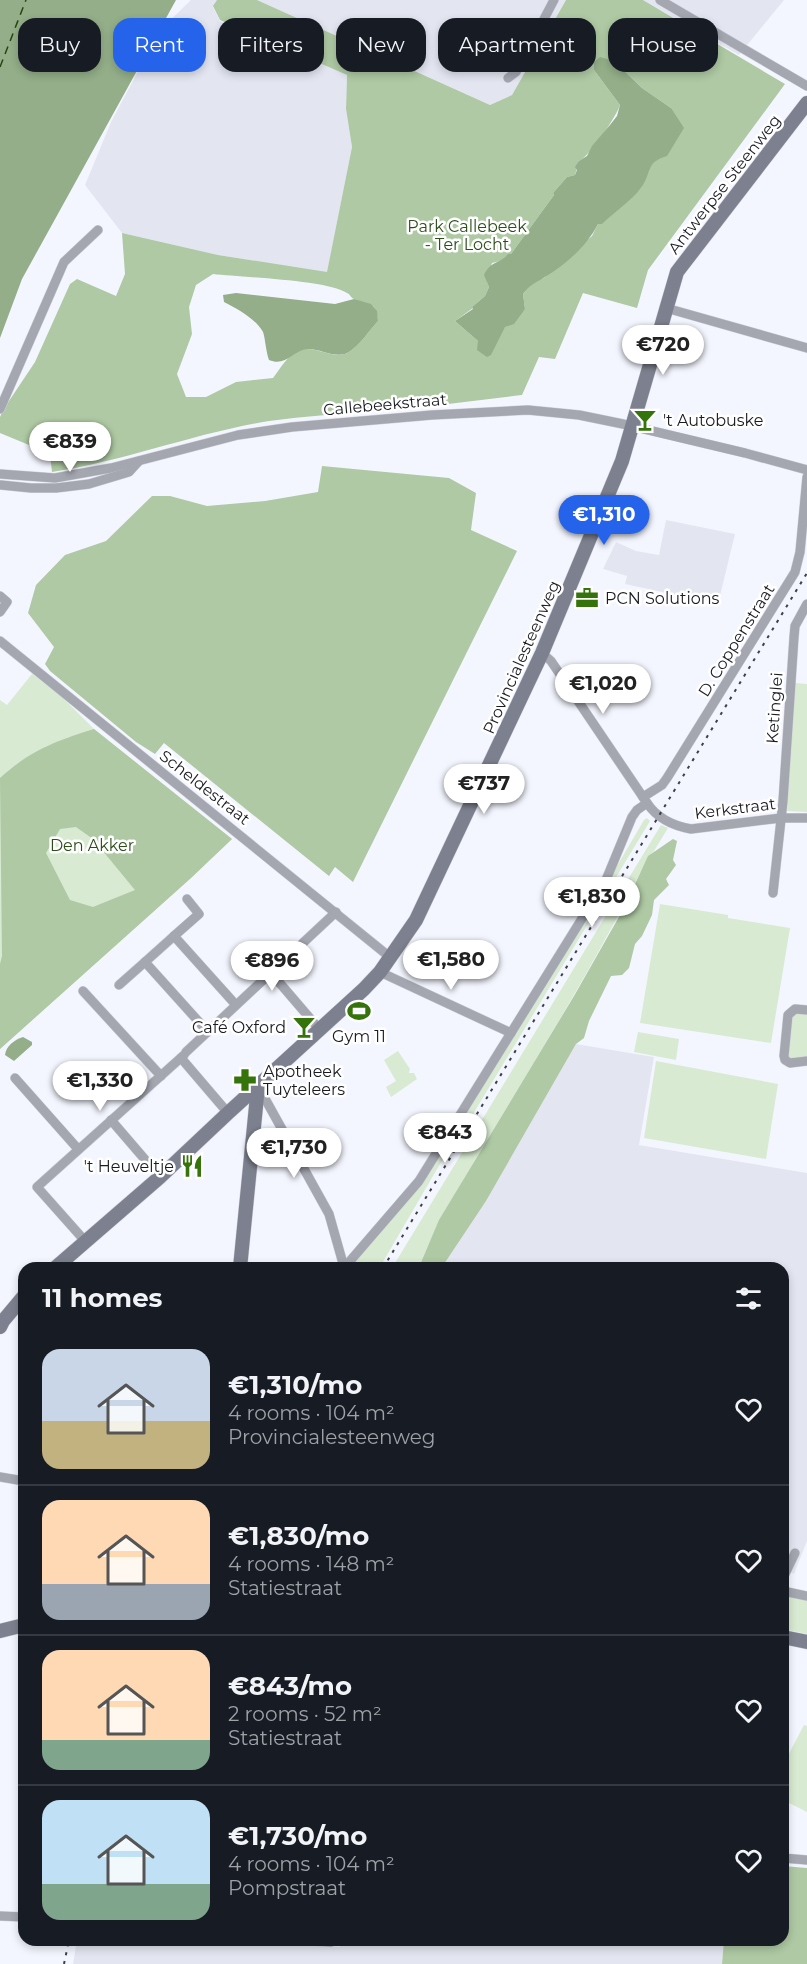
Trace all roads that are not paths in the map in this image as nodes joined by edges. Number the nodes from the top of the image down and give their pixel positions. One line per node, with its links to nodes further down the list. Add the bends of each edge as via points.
1 (554, 0): 3 (street, via 516,72)
2 (660, 0): 4 (street)
3 (508, 78)
4 (807, 86)
5 (807, 103): 7 (main road, Antwerpse Steenweg, via 677,272)
6 (98, 230): 9 (street, via 64,262)
7 (666, 308): 8 (street); 10 (main road, Antwerpse Steenweg)
8 (807, 348)
9 (0, 409)
10 (633, 426): 11 (street, Callebeekstraat, via 548,411 467,413 267,430); 12 (street, Callebeekstraat); 19 (main road, Provincialesteenweg)
11 (141, 460): 14 (street, Callebeekstraat, via 55,478); 14 (street, Callebeekstraat, via 129,472 88,484 31,488)
12 (807, 470)
13 (807, 477): 20 (street, D. Coppenstraat, via 800,552 792,578 667,778)
14 (1, 479)
15 (0, 596): 17 (street, via 7,602)
16 (807, 604): 21 (street, Ketinglei, via 795,626)
17 (0, 612)
18 (0, 641): 25 (street, Scheldestraat)
19 (542, 653): 20 (street, Kerkstraat); 27 (main road, Provincialesteenweg, via 425,903)
20 (645, 800): 21 (street, Kerkstraat, via 662,819 691,829); 37 (street, D. Coppenstraat, via 632,817 606,880)
21 (781, 818): 22 (street, Kerkstraat); 23 (street, Ketinglei)
22 (807, 818)
23 (773, 893)
24 (187, 899): 26 (street, via 199,914)
25 (336, 912): 27 (street, Scheldestraat); 30 (street)
26 (174, 936): 28 (street); 33 (street)
27 (391, 958): 29 (main road, Provincialesteenweg)
28 (145, 962): 31 (street); 36 (street)
29 (380, 972): 35 (main road, Provincialesteenweg); 37 (street)
30 (272, 974): 33 (street); 35 (street)
31 (119, 985)
32 (83, 991): 40 (street)
33 (236, 1005): 36 (street)
34 (807, 1011): 39 (street, via 795,1009 788,1015 783,1056 790,1063)
35 (320, 1030): 42 (main road, Provincialesteenweg)
36 (208, 1032): 38 (street)
37 (511, 1033): 51 (street, D. Coppenstraat, via 419,1180)
38 (184, 1055): 40 (street); 43 (street)
39 (807, 1061)
40 (161, 1076): 44 (street)
41 (15, 1078): 45 (street)
42 (258, 1086): 43 (main road, Provincialesteenweg); 49 (main road); 50 (street, via 329,1214)
43 (228, 1113): 46 (main road, Provincialesteenweg)
44 (111, 1120): 45 (street); 46 (street)
45 (78, 1149): 47 (street, via 37,1187)
46 (160, 1177): 47 (main road, Provincialesteenweg)
47 (85, 1241): 48 (main road, Provincialesteenweg)
48 (62, 1262)
49 (241, 1262)
50 (343, 1262)
51 (348, 1262)
52 (18, 1303): 53 (main road)
53 (0, 1327)
54 (0, 1477): 55 (street)
55 (18, 1480)
56 (795, 1553): 57 (street)
57 (789, 1566)
58 (789, 1593): 59 (street)
59 (807, 1596)
60 (18, 1626): 61 (main road)
61 (0, 1631)
62 (789, 1638): 63 (main road)
63 (807, 1642)
64 (789, 1858): 65 (street)
65 (807, 1860)
66 (0, 1916): 67 (street)
67 (18, 1917)

